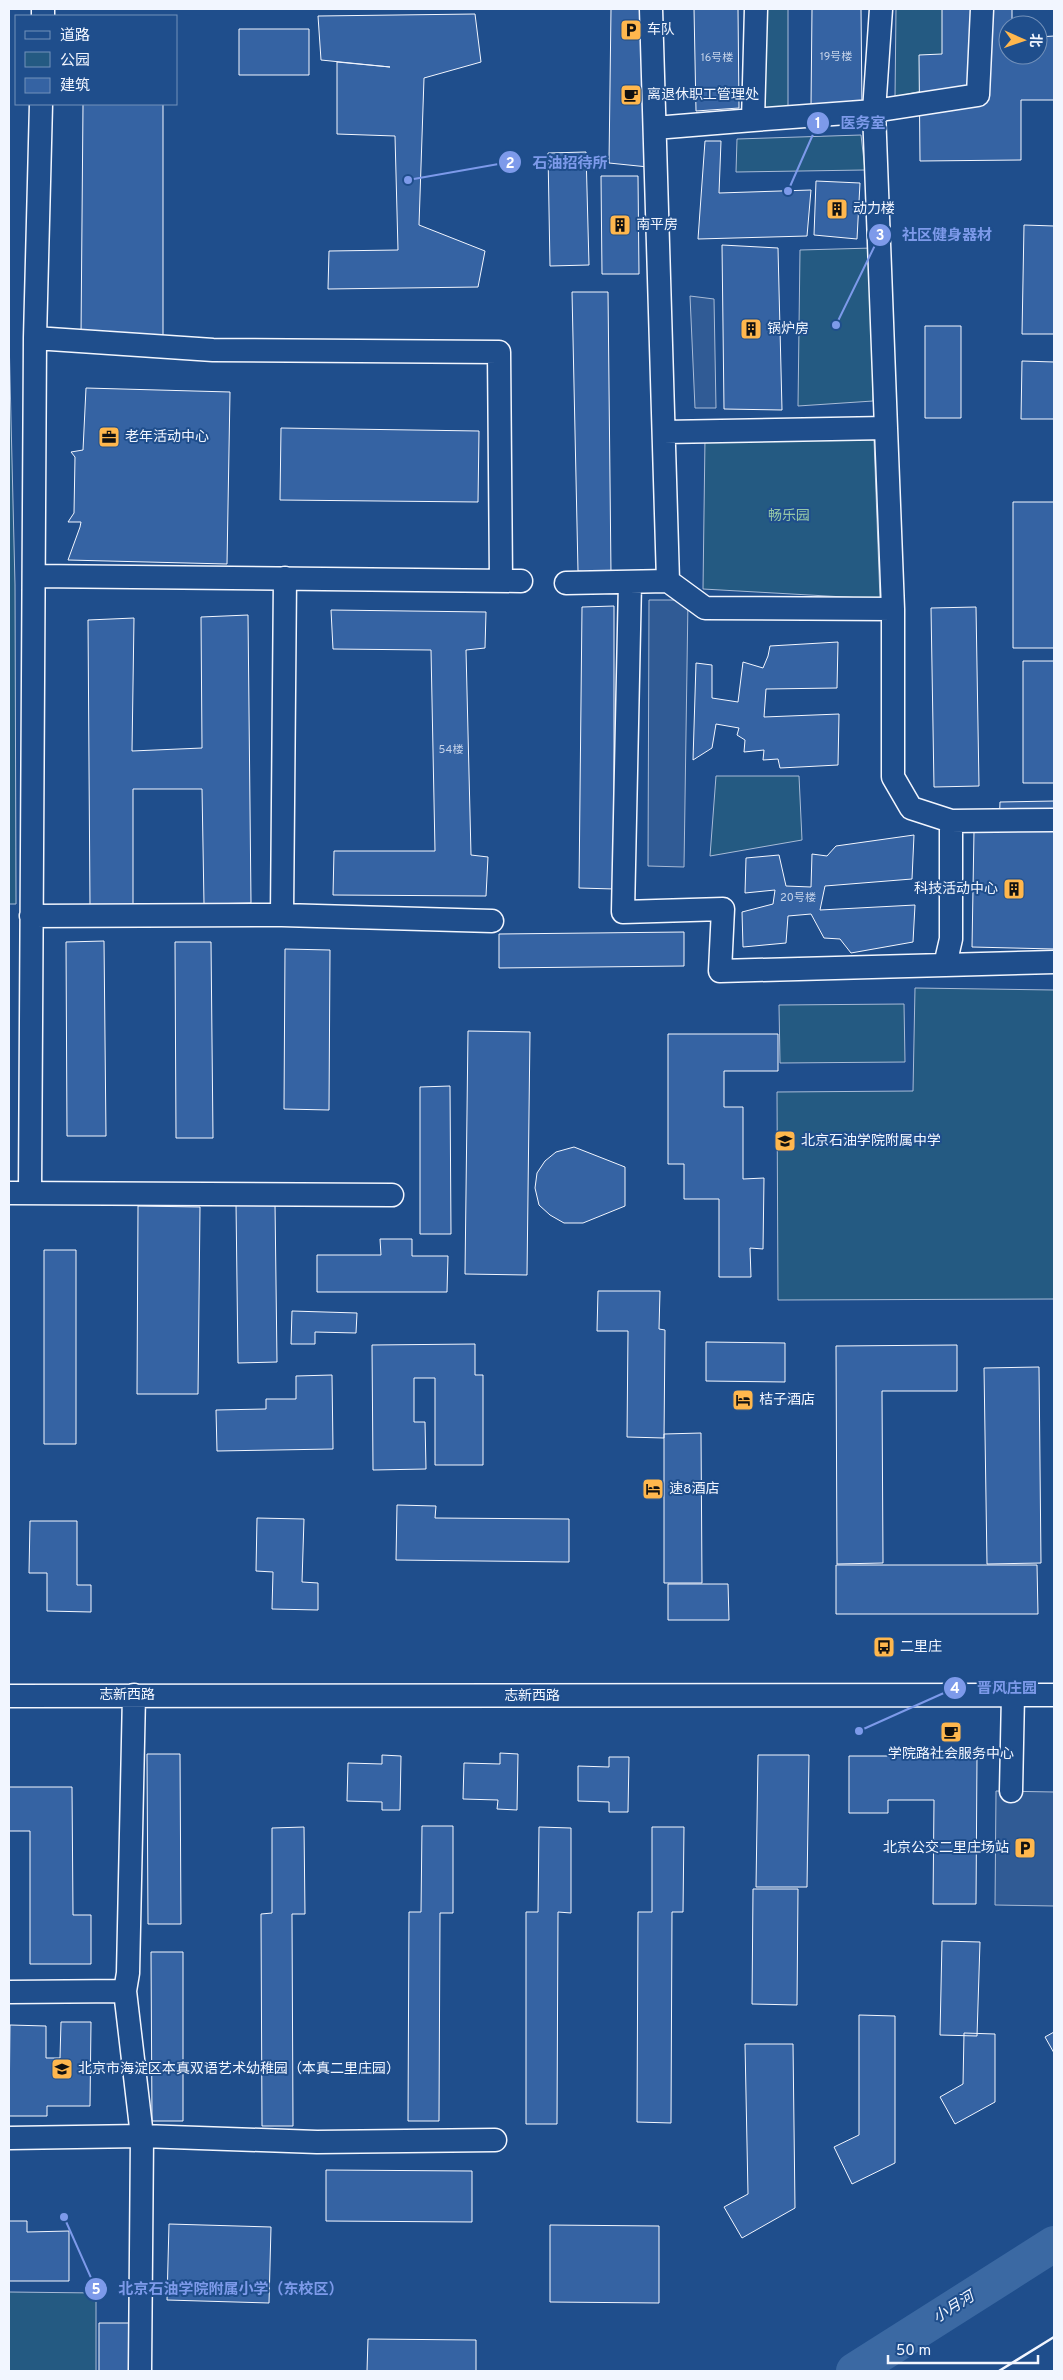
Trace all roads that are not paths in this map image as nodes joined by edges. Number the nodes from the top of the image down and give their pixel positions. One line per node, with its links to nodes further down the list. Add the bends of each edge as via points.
1 (652, 9): 8 (street)
2 (756, 9): 7 (street)
3 (881, 9): 6 (street)
4 (982, 9): 6 (street, via 978,95)
5 (41, 105): 9 (street)
6 (874, 111): 7 (street); 10 (street)
7 (753, 120): 8 (street)
8 (655, 128): 11 (street)
9 (35, 338): 12 (street); 13 (street, via 213,350 499,352 511,581)
10 (886, 428): 11 (street); 17 (street)
11 (664, 432): 14 (street)
12 (34, 576): 13 (street); 21 (street)
13 (285, 578): 20 (street)
14 (668, 581): 15 (street); 17 (street, via 705,608)
15 (630, 582): 16 (street); 24 (street, via 623,912 723,909 720,972)
16 (566, 583)
17 (893, 609): 19 (street, via 892,777 911,808)
18 (1054, 820): 19 (street)
19 (951, 821): 24 (street, via 951,939)
20 (282, 915): 21 (street); 22 (street)
21 (31, 916): 25 (street)
22 (492, 921)
23 (1054, 962): 24 (street)
24 (945, 966)
25 (19, 1193): 26 (street)
26 (392, 1194)
27 (134, 1695): 28 (street, 志新西路); 30 (street, 志新西路); 32 (street)
28 (1013, 1695): 29 (street, 志新西路); 31 (street)
29 (1054, 1695)
30 (9, 1696)
31 (1011, 1791)
32 (125, 1991): 33 (street); 34 (street)
33 (9, 1992)
34 (142, 2136): 35 (street); 36 (street, via 317,2142); 37 (street)
35 (9, 2138)
36 (495, 2140)
37 (140, 2371)

